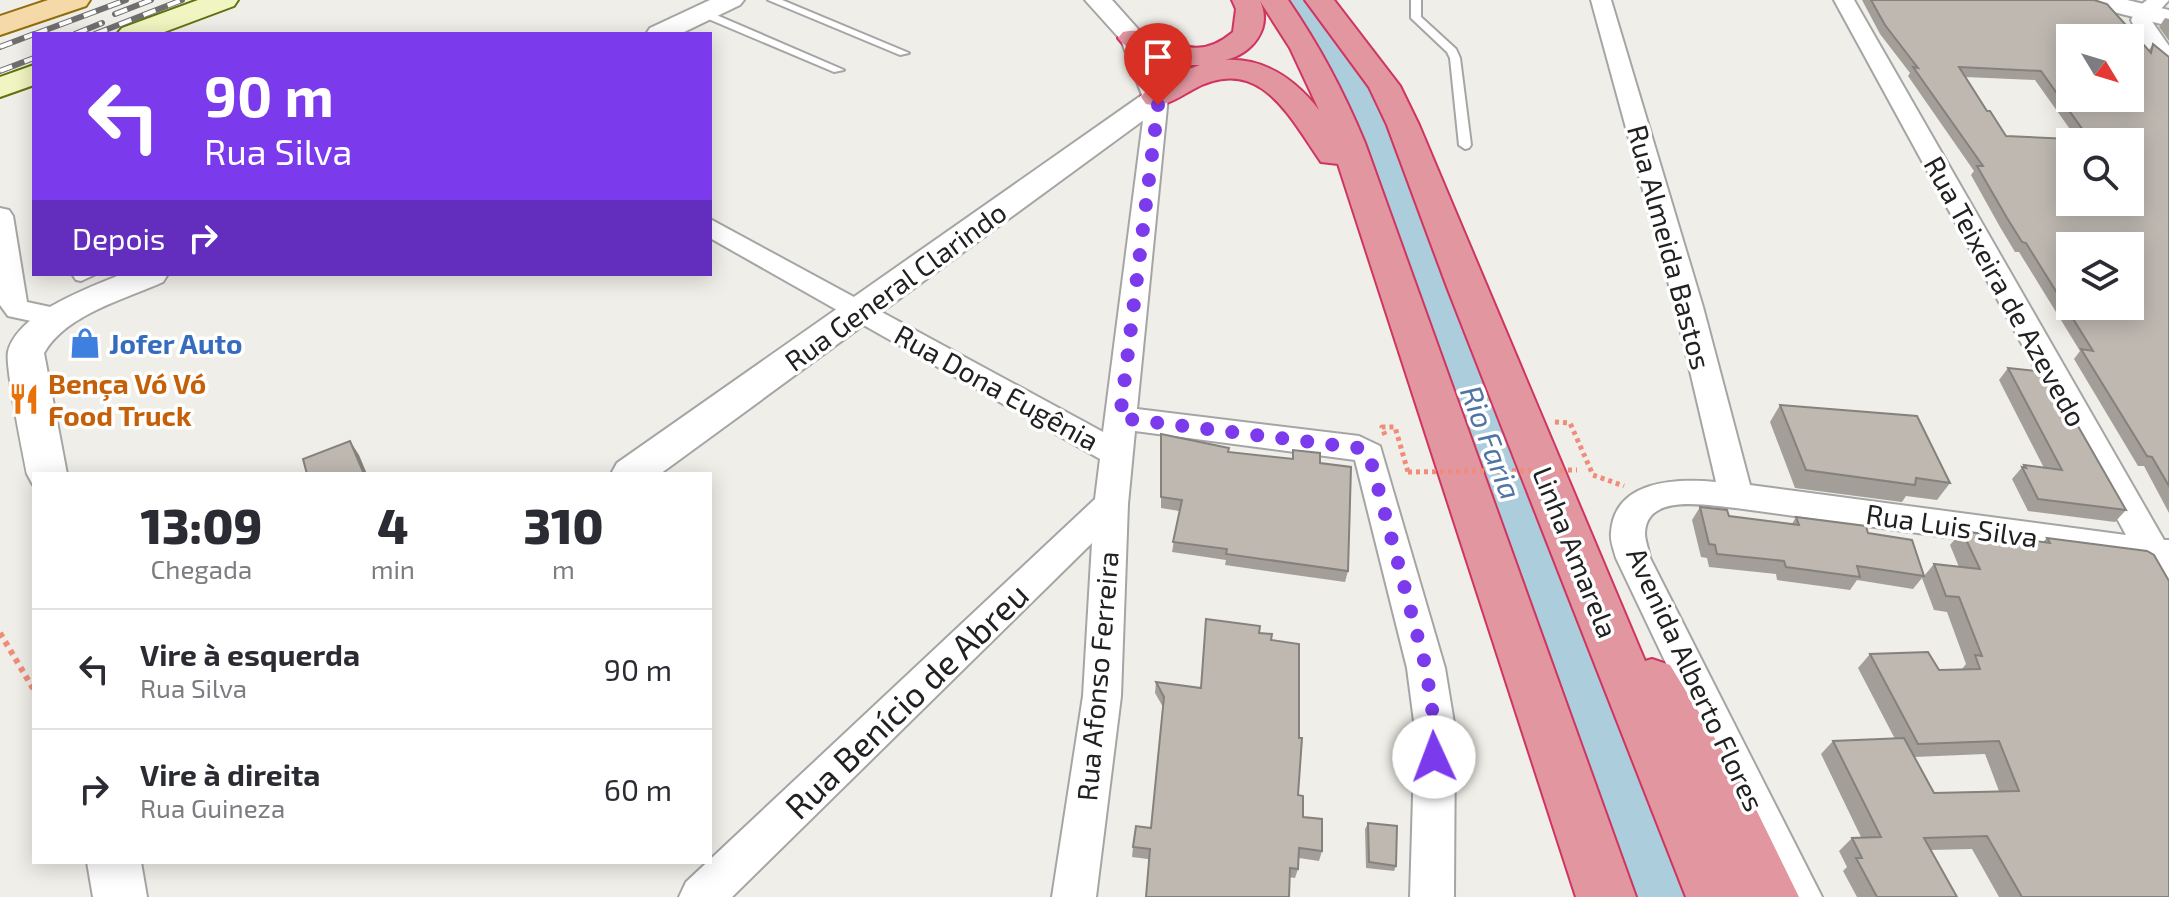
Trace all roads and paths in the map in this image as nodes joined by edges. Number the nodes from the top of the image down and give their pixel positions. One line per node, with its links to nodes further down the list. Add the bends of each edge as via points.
1 (76, 0): 12 (main road)
2 (224, 0): 17 (main road)
3 (731, 0): 15 (street)
4 (773, 0): 20 (lane)
5 (1098, 0): 19 (street)
6 (1246, 0): 19 (highway, via 1247,35 1231,50 1181,56)
7 (1274, 0): 27 (highway, via 1331,94)
8 (1416, 0): 26 (lane, via 1416,18 1455,58)
9 (1601, 0): 39 (street, Rua Almeida Bastos, via 1689,307)
10 (1844, 0): 43 (street, Rua Teixeira de Azevedo)
11 (2095, 0): 14 (street)
12 (38, 6): 16 (main road)
13 (1328, 7): 42 (highway, Linha Amarela, via 1384,86 1403,125)
14 (2157, 10): 21 (street, via 2143,28)
15 (703, 13): 18 (street); 22 (lane)
16 (0, 26)
17 (137, 32)
18 (663, 32)
19 (1133, 38): 25 (street)
20 (904, 53)
21 (2169, 59)
22 (838, 70)
23 (32, 75): 24 (main road)
24 (0, 88)
25 (1157, 97): 27 (highway, via 1184,78 1214,69 1275,81 1308,113 1337,163); 31 (street, Rua General Clarindo); 34 (street, Rua Afonso Ferreira)
26 (1465, 145)
27 (1365, 197): 51 (highway)
28 (0, 216): 32 (street, via 13,303)
29 (712, 228): 31 (street, Rua Dona Eugênia)
30 (147, 276): 32 (street)
31 (861, 311): 34 (street, Rua Dona Eugênia); 37 (street, Rua General Clarindo)
32 (47, 325): 36 (street, via 26,353)
33 (1555, 422): 40 (path, via 1570,423 1593,475 1623,484)
34 (1119, 436): 41 (street, Rua Afonso Ferreira); 50 (street, via 1359,448 1369,454 1426,668 1435,729)
35 (1577, 470): 38 (path, bridge)
36 (47, 472)
37 (634, 472)
38 (1408, 472)
39 (1736, 496): 40 (street, Avenida Alberto Flores, via 1688,492 1660,494); 43 (street, Rua Luis Silva)
40 (1643, 502): 54 (street, Avenida Alberto Flores, via 1628,533 1633,558)
41 (1111, 504): 48 (street, Rua Benício de Abreu); 49 (street, Rua Afonso Ferreira, via 1102,696)
42 (1574, 547): 52 (highway, Linha Amarela); 53 (highway, via 1727,810)
43 (2163, 562)
44 (0, 633): 45 (path)
45 (32, 687)
46 (114, 864): 47 (street)
47 (120, 897)
48 (701, 897)
49 (1074, 897)
50 (1432, 897)
51 (1606, 897)
52 (1716, 897)
53 (1769, 897)
54 (1800, 897)

